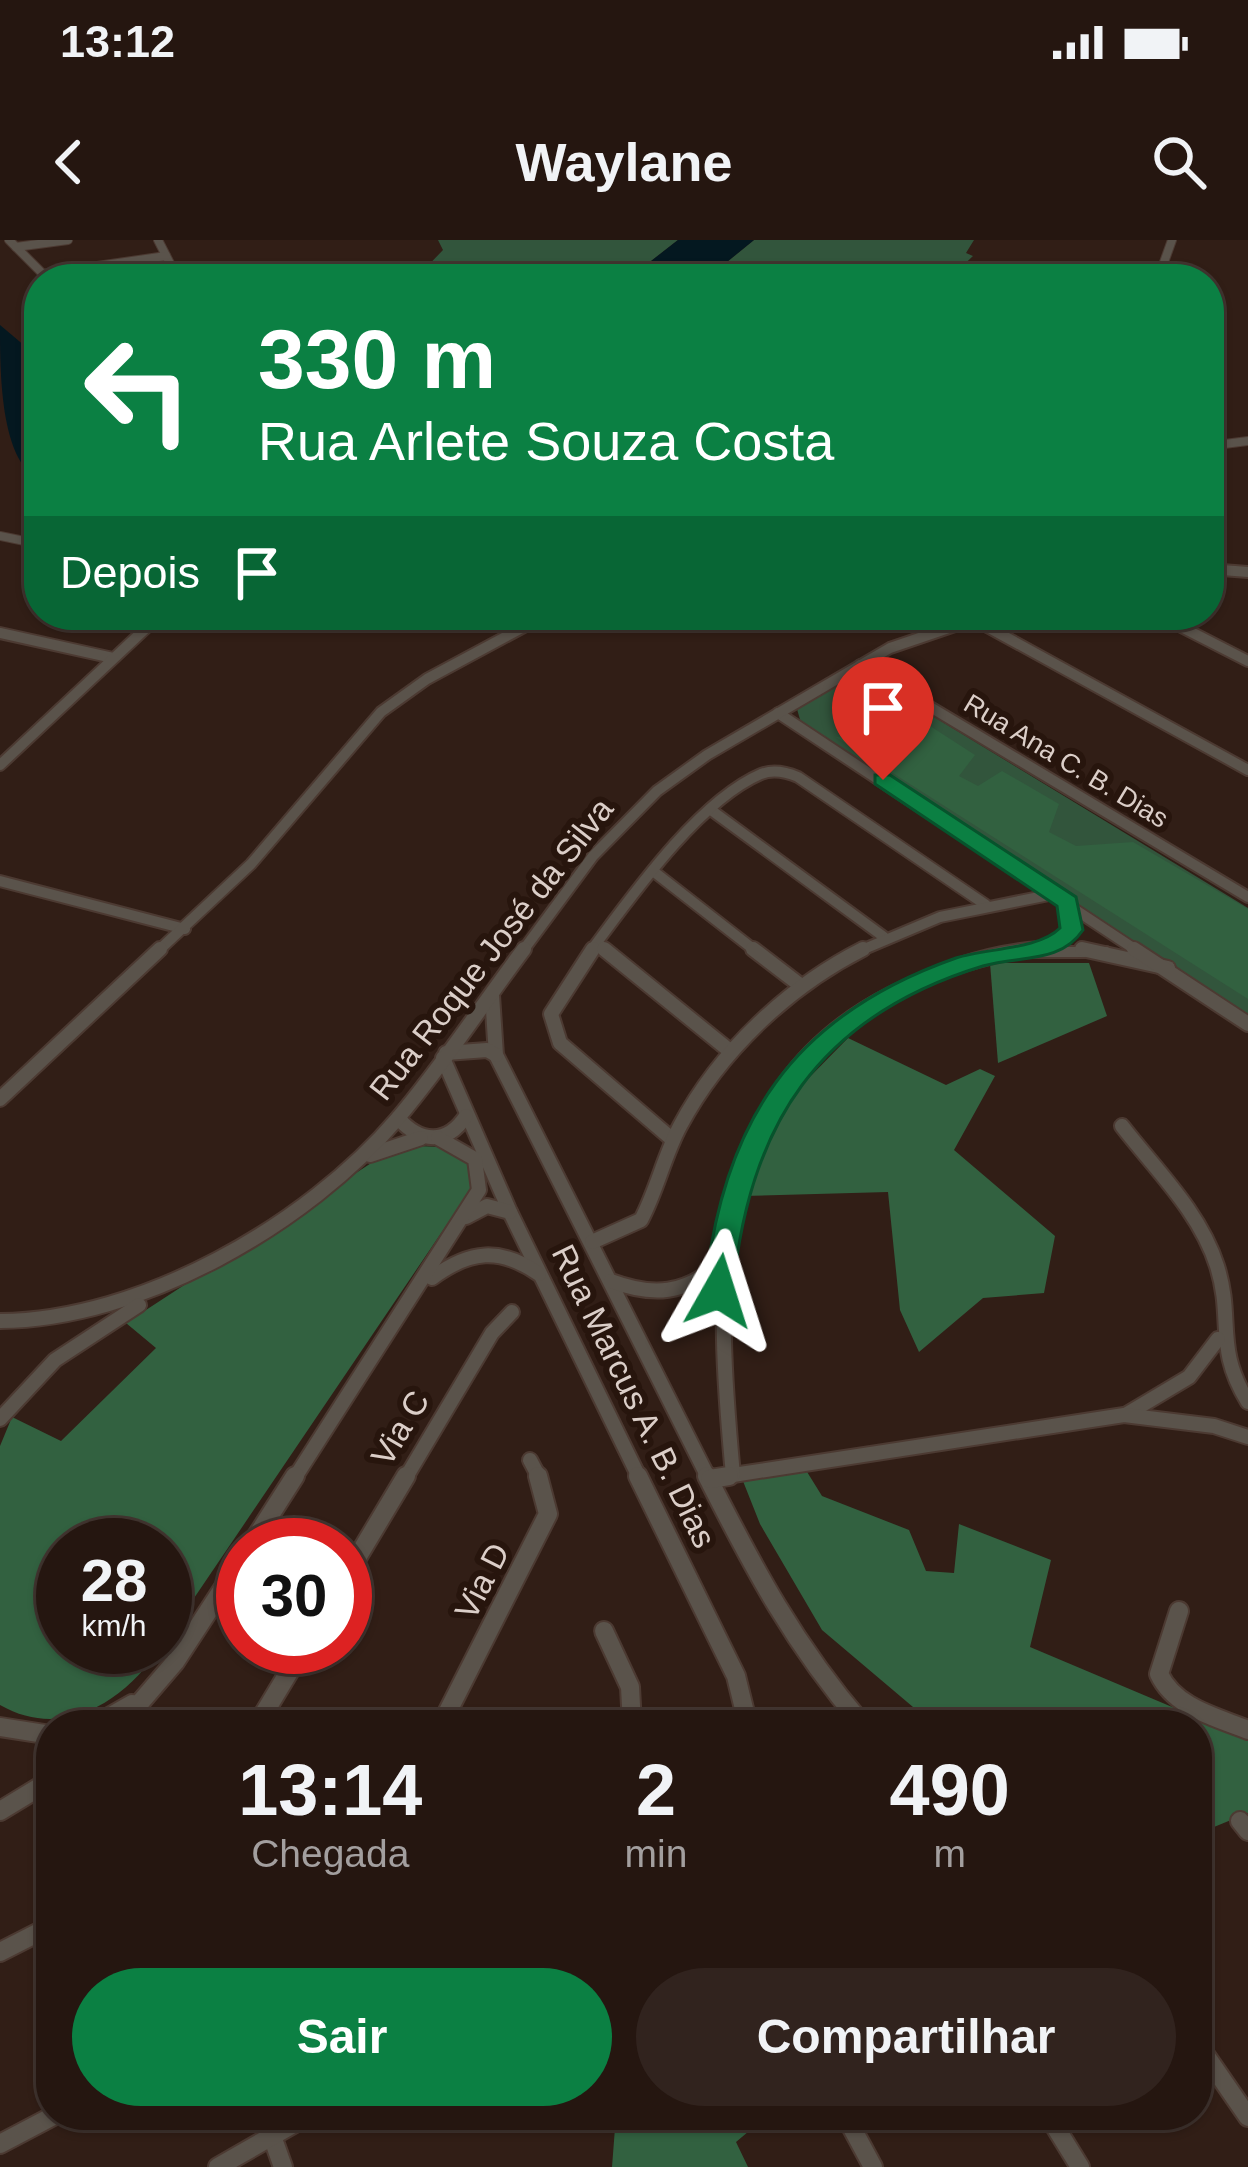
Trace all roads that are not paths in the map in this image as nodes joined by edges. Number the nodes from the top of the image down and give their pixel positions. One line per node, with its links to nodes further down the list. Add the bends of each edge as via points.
1 (68, 240): 3 (street)
2 (158, 240): 4 (street)
3 (12, 244)
4 (166, 256): 5 (street); 6 (street)
5 (118, 264)
6 (170, 264)
7 (143, 630): 13 (street)
8 (518, 630): 28 (street, via 381,712 271,843)
9 (939, 630): 15 (street, Rua Roque José da Silva)
10 (993, 630): 20 (street)
11 (1187, 630): 14 (street)
12 (0, 633): 13 (street)
13 (112, 658): 18 (street)
14 (1248, 661)
15 (860, 665): 16 (street, Rua Roque José da Silva); 25 (street, Rua Ana C. B. Dias)
16 (778, 713): 24 (street); 34 (street, Rua Roque José da Silva, via 635,811)
17 (0, 747): 18 (street)
18 (15, 751): 19 (street)
19 (0, 765)
20 (1248, 770)
21 (711, 810): 22 (street); 27 (street, via 761,774 791,774); 29 (street)
22 (653, 872): 30 (street); 33 (street)
23 (0, 880): 28 (street)
24 (1054, 894): 26 (street); 27 (street)
25 (1248, 898)
26 (1068, 903): 31 (street, via 1072,930); 32 (street)
27 (986, 905): 29 (street)
28 (184, 929): 42 (street)
29 (884, 937): 33 (street)
30 (599, 945): 38 (street); 48 (street, via 557,1002 550,1025 560,1043)
31 (1057, 945): 32 (street); 56 (street, via 931,974 813,1050 777,1094 752,1144)
32 (1168, 968): 35 (street)
33 (800, 985): 38 (street)
34 (493, 990): 36 (street, Rua Roque José da Silva); 37 (street)
35 (1248, 1024)
36 (467, 1025): 37 (street); 39 (street, Rua Roque José da Silva)
37 (492, 1047): 39 (street); 53 (street)
38 (730, 1051): 48 (street)
39 (445, 1056): 40 (street, Rua Roque José da Silva); 41 (street, Rua Marcus A. B. Dias)
40 (417, 1093): 41 (street); 44 (street, Rua Roque José da Silva)
41 (458, 1096): 43 (street, Rua Marcus A. B. Dias)
42 (0, 1099)
43 (466, 1116): 47 (street); 50 (street, Rua Marcus A. B. Dias)
44 (398, 1118): 46 (street); 49 (street, Rua Roque José da Silva)
45 (1122, 1126): 63 (street, via 1207,1241 1222,1289)
46 (421, 1138): 47 (street); 49 (street)
47 (438, 1138): 51 (street, via 475,1159 479,1190)
48 (673, 1140): 53 (street, via 640,1220)
49 (365, 1156): 57 (street, Rua Roque José da Silva)
50 (510, 1212): 51 (street, via 487,1206); 52 (street, Rua Marcus A. B. Dias)
51 (464, 1219): 54 (street, via 464,1240); 60 (street)
52 (520, 1229): 55 (street); 58 (street, Rua Marcus A. B. Dias)
53 (592, 1242): 59 (street)
54 (479, 1250): 55 (street); 60 (street)
55 (499, 1251): 58 (street)
56 (720, 1264): 59 (street, via 668,1295); 69 (street)
57 (183, 1277): 62 (street, Rua Roque José da Silva, via 96,1313); 66 (street, Rua Roque José da Silva, via 56,1360)
58 (543, 1277): 83 (street, Rua Marcus A. B. Dias, via 736,1676)
59 (610, 1280): 70 (street)
60 (418, 1289): 71 (street)
61 (512, 1312): 72 (street, Via C)
62 (0, 1322)
63 (1218, 1339): 64 (street); 65 (street, via 1189,1377)
64 (1248, 1402)
65 (1124, 1415): 67 (street); 69 (street)
66 (0, 1419)
67 (1248, 1437)
68 (530, 1460): 81 (street, Via D, via 548,1514)
69 (733, 1475): 70 (street)
70 (710, 1479): 84 (street, via 795,1643)
71 (269, 1518)
72 (372, 1533)
73 (216, 1598): 77 (street)
74 (1178, 1611): 85 (street, via 1161,1684)
75 (604, 1630): 82 (street, via 630,1687)
76 (288, 1674): 80 (street)
77 (154, 1690): 78 (street); 79 (street)
78 (120, 1710)
79 (135, 1710)
80 (266, 1710)
81 (449, 1710)
82 (631, 1710)
83 (744, 1710)
84 (852, 1710)
85 (1203, 1710)
86 (1212, 1714): 88 (street)
87 (0, 1726): 89 (street)
88 (1248, 1730)
89 (36, 1733)
90 (36, 1789): 91 (street)
91 (0, 1811)
92 (36, 1934): 93 (street)
93 (0, 1952)
94 (1212, 2065): 95 (street)
95 (1248, 2117)
96 (36, 2125): 101 (street)
97 (283, 2130): 100 (street)
98 (853, 2130): 104 (street)
99 (1057, 2130): 105 (street)
100 (272, 2136): 102 (street); 103 (street)
101 (0, 2144)
102 (218, 2167)
103 (283, 2167)
104 (873, 2167)
105 (1080, 2167)

